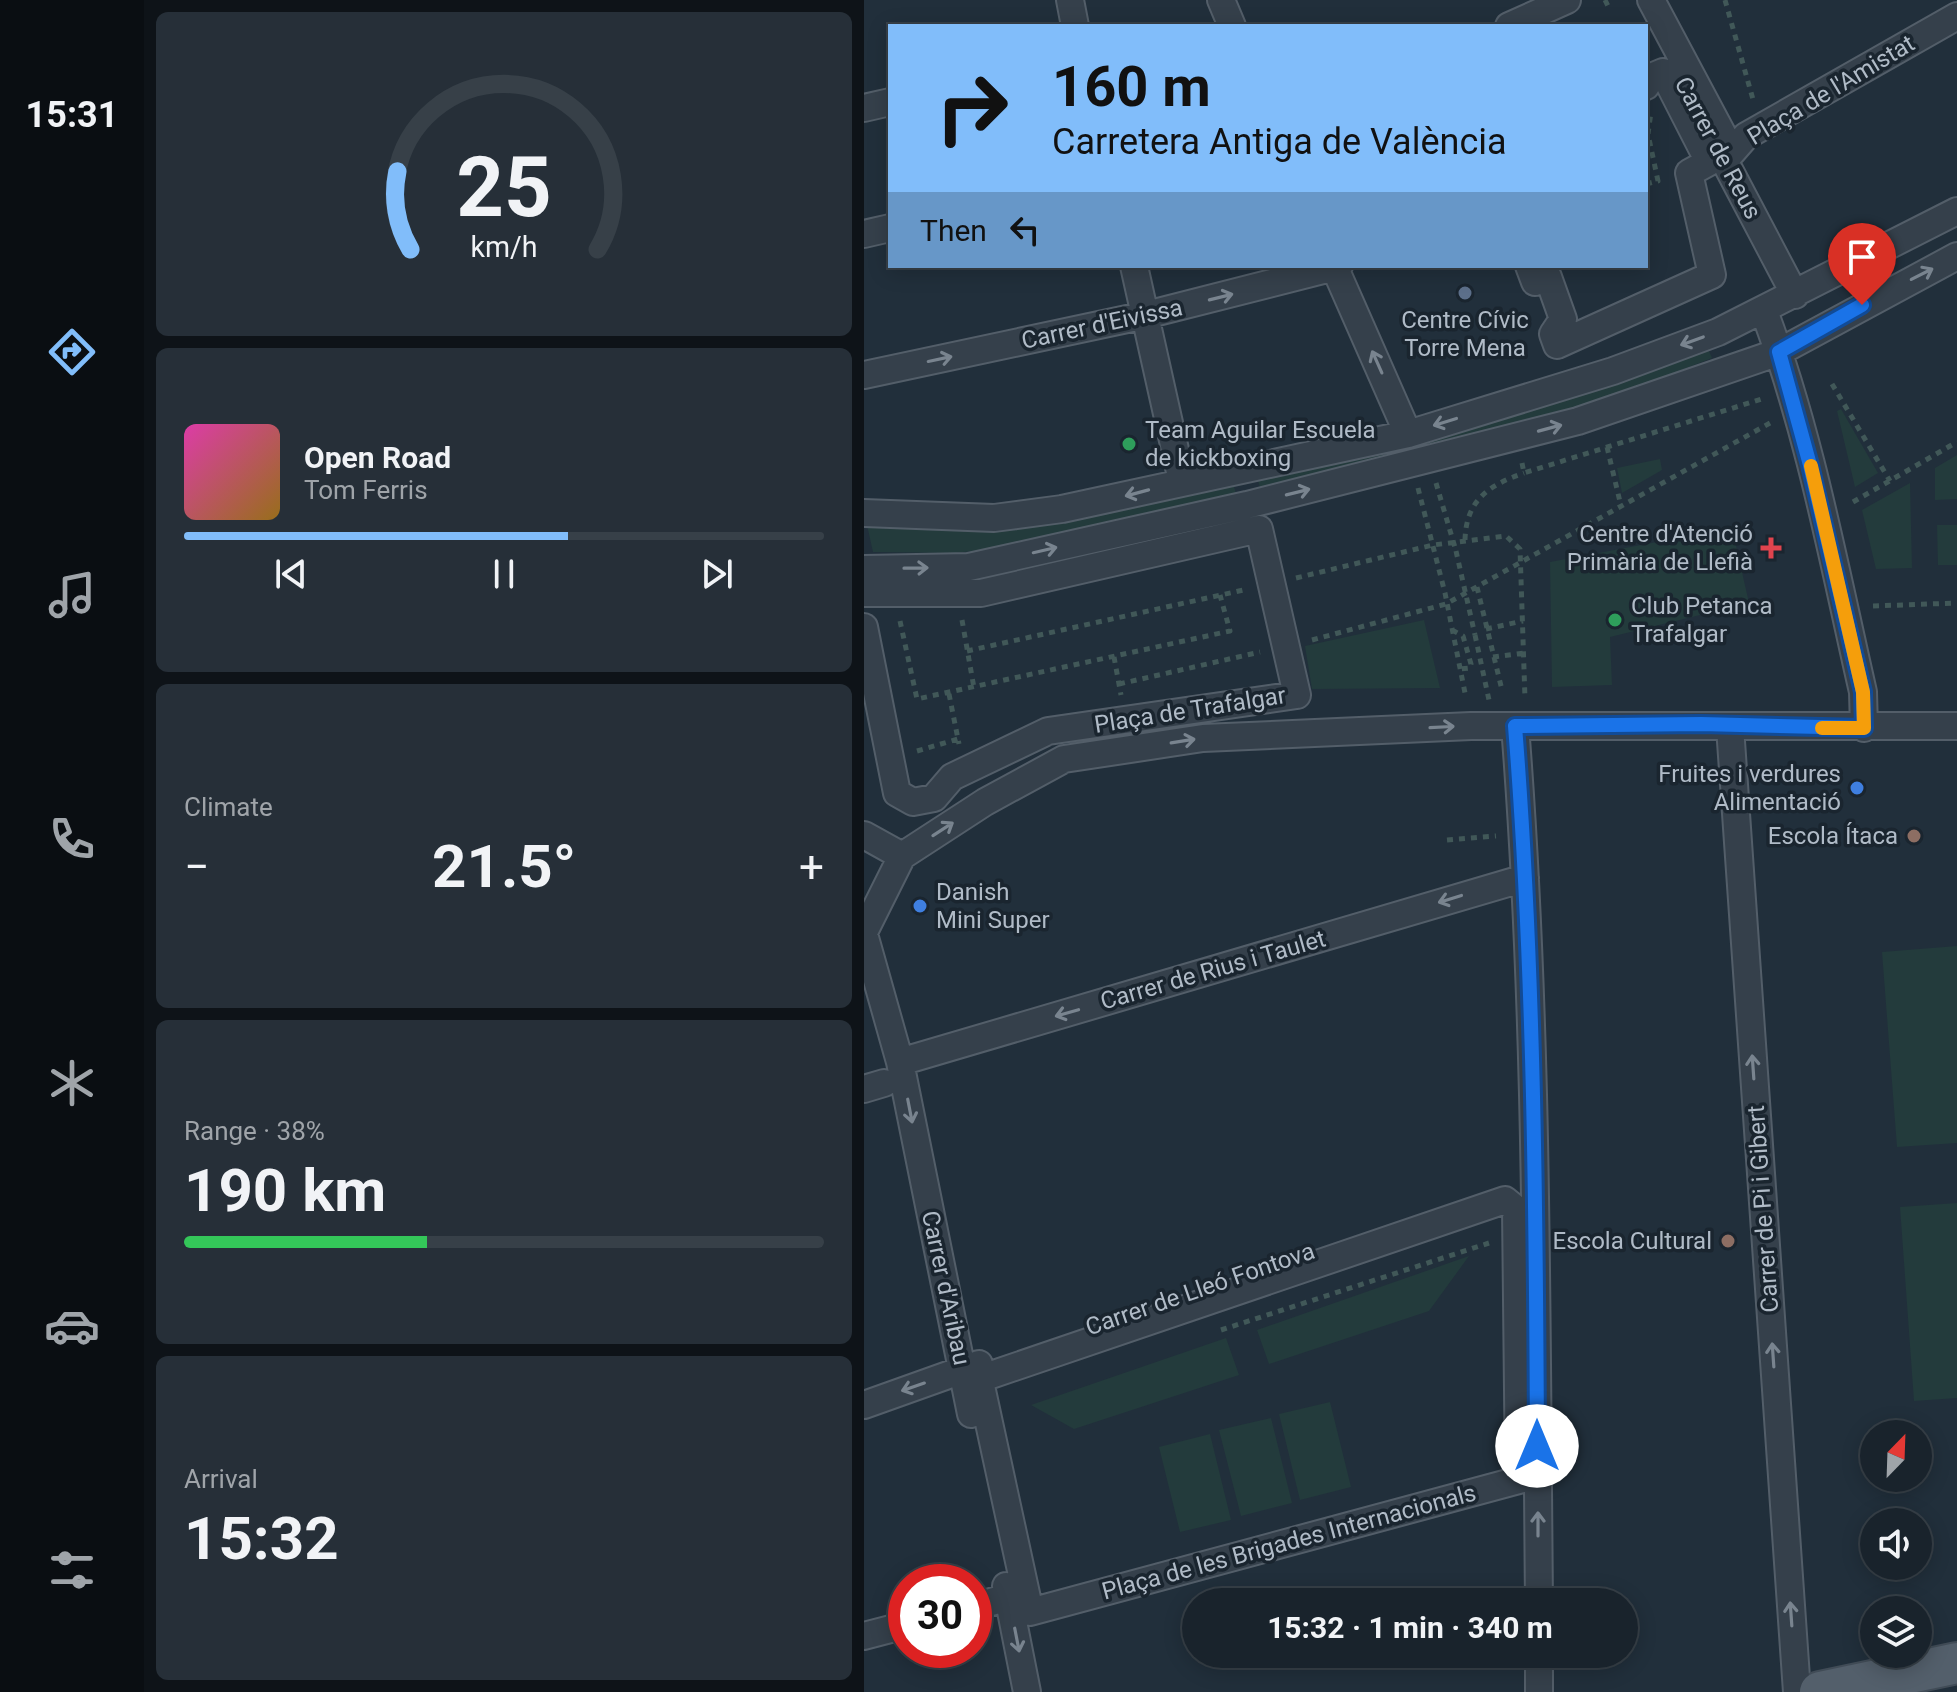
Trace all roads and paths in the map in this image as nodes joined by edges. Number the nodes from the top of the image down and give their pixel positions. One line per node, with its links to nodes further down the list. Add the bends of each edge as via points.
1 (1070, 0): 8 (street)
2 (1221, 0): 9 (street)
3 (1567, 0): 10 (street)
4 (1640, 0): 26 (street, Carrer de Reus)
5 (1651, 0): 7 (street, Plaça de l'Amistat, via 1732,152 1746,136)
6 (1725, 0): 14 (path)
7 (1957, 16)
8 (1075, 24)
9 (1231, 24)
10 (1513, 24)
11 (1652, 80): 16 (path); 25 (street, via 1663,72 1709,162 1689,173 1712,275 1557,345 1553,334 1563,319 1548,277 1535,282)
12 (888, 102): 13 (street)
13 (864, 108)
14 (1758, 117)
15 (1648, 134): 17 (path, via 1658,181)
16 (1648, 134)
17 (1648, 184)
18 (1957, 211): 26 (street)
19 (888, 228): 20 (street)
20 (864, 234)
21 (1957, 256): 29 (street, one-way to 21)
22 (1134, 268): 28 (street)
23 (1332, 268): 28 (street, Carrer d'Eivissa, one-way to 23)
24 (1336, 268): 34 (street, one-way to 24)
25 (1530, 268)
26 (1795, 295): 27 (street)
27 (1764, 311): 29 (street); 34 (street, one-way to 34, via 1613,371)
28 (1146, 315): 30 (street, Carrer d'Eivissa, one-way to 28); 39 (street)
29 (1779, 352): 50 (street, one-way to 29, via 969,567 1247,505 1578,421); 84 (street, via 1859,677)
30 (864, 375)
31 (1832, 384): 40 (path)
32 (1773, 396): 36 (path)
33 (1778, 418): 44 (path)
34 (1408, 434): 39 (street)
35 (1957, 442): 40 (path)
36 (1607, 447): 38 (path); 44 (path)
37 (1520, 459): 38 (path)
38 (1524, 473): 46 (path, via 1483,492 1465,523)
39 (1182, 481): 45 (street, one-way to 45, via 1093,503 994,518)
40 (1890, 481): 43 (path)
41 (1437, 489): 47 (path)
42 (1419, 492): 48 (path)
43 (1853, 502)
44 (1621, 506): 49 (path)
45 (864, 513)
46 (1465, 540): 47 (path); 49 (path, via 1506,536 1520,549)
47 (1453, 542): 48 (path); 65 (path, bridge)
48 (1433, 545): 51 (path); 57 (path)
49 (1520, 562): 52 (path); 60 (path)
50 (864, 569)
51 (1271, 584): 54 (street, Plaça de Trafalgar, via 1259,529 981,593); 55 (path); 61 (street, Plaça de Trafalgar, via 1297,695 1048,731 952,777 934,798 913,802 897,793)
52 (1477, 587): 57 (path); 62 (path)
53 (864, 593): 54 (street, Plaça de Trafalgar)
54 (894, 593): 78 (path)
55 (1220, 595): 66 (path); 69 (path, via 1230,631)
56 (1957, 603): 58 (path)
57 (1446, 604): 63 (path)
58 (1873, 606)
59 (962, 615): 66 (path)
60 (1523, 621): 62 (path); 68 (path)
61 (864, 627)
62 (1486, 629): 64 (path)
63 (1452, 630): 67 (path, via 1463,636); 71 (path)
64 (1491, 646): 65 (path); 70 (path)
65 (1479, 650): 67 (path); 75 (path)
66 (967, 651): 73 (path)
67 (1468, 652): 71 (path, via 1470,668)
68 (1524, 653): 70 (path); 79 (path)
69 (1114, 657): 72 (path, via 1118,682); 73 (path)
70 (1493, 657): 74 (path)
71 (1460, 669): 77 (path)
72 (1137, 680)
73 (974, 688): 76 (path)
74 (1502, 690)
75 (1489, 691)
76 (949, 694): 78 (path); 85 (path)
77 (1466, 698)
78 (917, 699): 80 (path)
79 (1525, 699)
80 (910, 701)
81 (1515, 726): 83 (street, Plaça de Trafalgar); 91 (street, Plaça de Trafalgar, one-way to 81, via 1064,759 1203,738); 92 (street)
82 (1957, 726): 84 (street, Plaça de Trafalgar)
83 (1730, 727): 84 (street, Plaça de Trafalgar); 109 (street, Carrer de Pi i Gibert, one-way to 83)
84 (1864, 728)
85 (956, 730)
86 (958, 739): 87 (path)
87 (918, 750)
88 (864, 835): 91 (street)
89 (1509, 835): 90 (path)
90 (1447, 840)
91 (902, 856): 93 (street)
92 (1525, 878): 94 (street, Carrer de Rius i Taulet, one-way to 94); 95 (street)
93 (864, 933): 94 (street, Carrer d'Aribau, via 879,981)
94 (883, 1078): 98 (street, Carrer d'Aribau, one-way to 98)
95 (1535, 1174): 98 (street, Carrer de Lleó Fontova); 100 (street, one-way to 95)
96 (1500, 1240): 97 (path)
97 (1217, 1331)
98 (963, 1370): 99 (street, Carrer de Lleó Fontova, one-way to 99); 101 (street, Carrer d'Aribau)
99 (864, 1405)
100 (1539, 1588)
101 (993, 1601): 107 (street, Carrer d'Aribau, one-way to 107)
102 (1034, 1611): 102 (street, Plaça de les Brigades Internacionals, via 1030,1612 981,1386 985,1377 1505,1200 1514,1204 1519,1480)
103 (888, 1630): 104 (street)
104 (864, 1636)
105 (1957, 1663): 110 (main road)
106 (1539, 1668): 108 (street)
107 (1027, 1692)
108 (1539, 1692)
109 (1797, 1692)
110 (1820, 1692)

